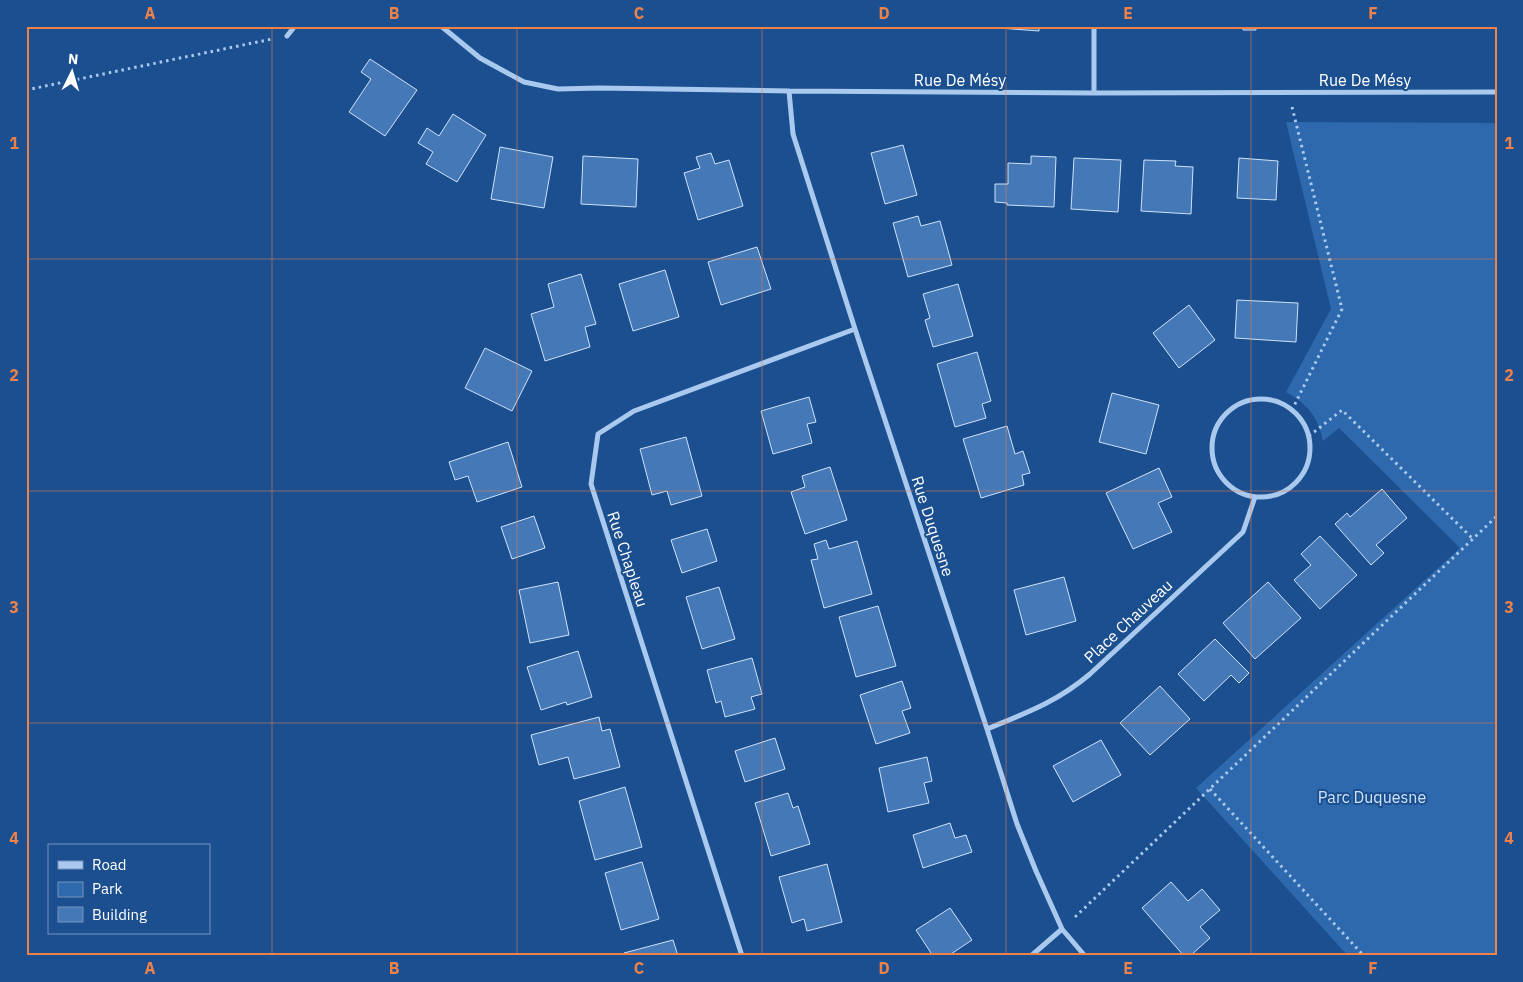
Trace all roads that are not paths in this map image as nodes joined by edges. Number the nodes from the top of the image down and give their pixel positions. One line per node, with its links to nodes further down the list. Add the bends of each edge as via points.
1 (295, 26): 4 (street)
2 (441, 26): 5 (street, Rue De Mésy, via 480,58 524,82 558,89)
3 (1094, 26): 7 (street)
4 (287, 36)
5 (788, 91): 7 (street, Rue De Mésy); 8 (street, Rue Duquesne, via 793,134)
6 (1497, 92): 7 (street, Rue De Mésy)
7 (1094, 93)
8 (855, 329): 10 (street, Rue Duquesne); 12 (street, Rue Chapleau, via 634,411 598,434 591,484)
9 (1255, 497): 9 (street, via 1285,491 1298,481 1310,452 1309,436 1292,410 1263,399 1247,401 1232,408 1220,420 1213,436 1212,452 1220,475 1238,492); 10 (street, Place Chauveau, via 1243,532 1090,674 1049,703)
10 (987, 729): 11 (street, Rue Duquesne, via 1017,824)
11 (1062, 929): 13 (street); 14 (street, Rue Duquesne)
12 (742, 956)
13 (1032, 956)
14 (1085, 956)

